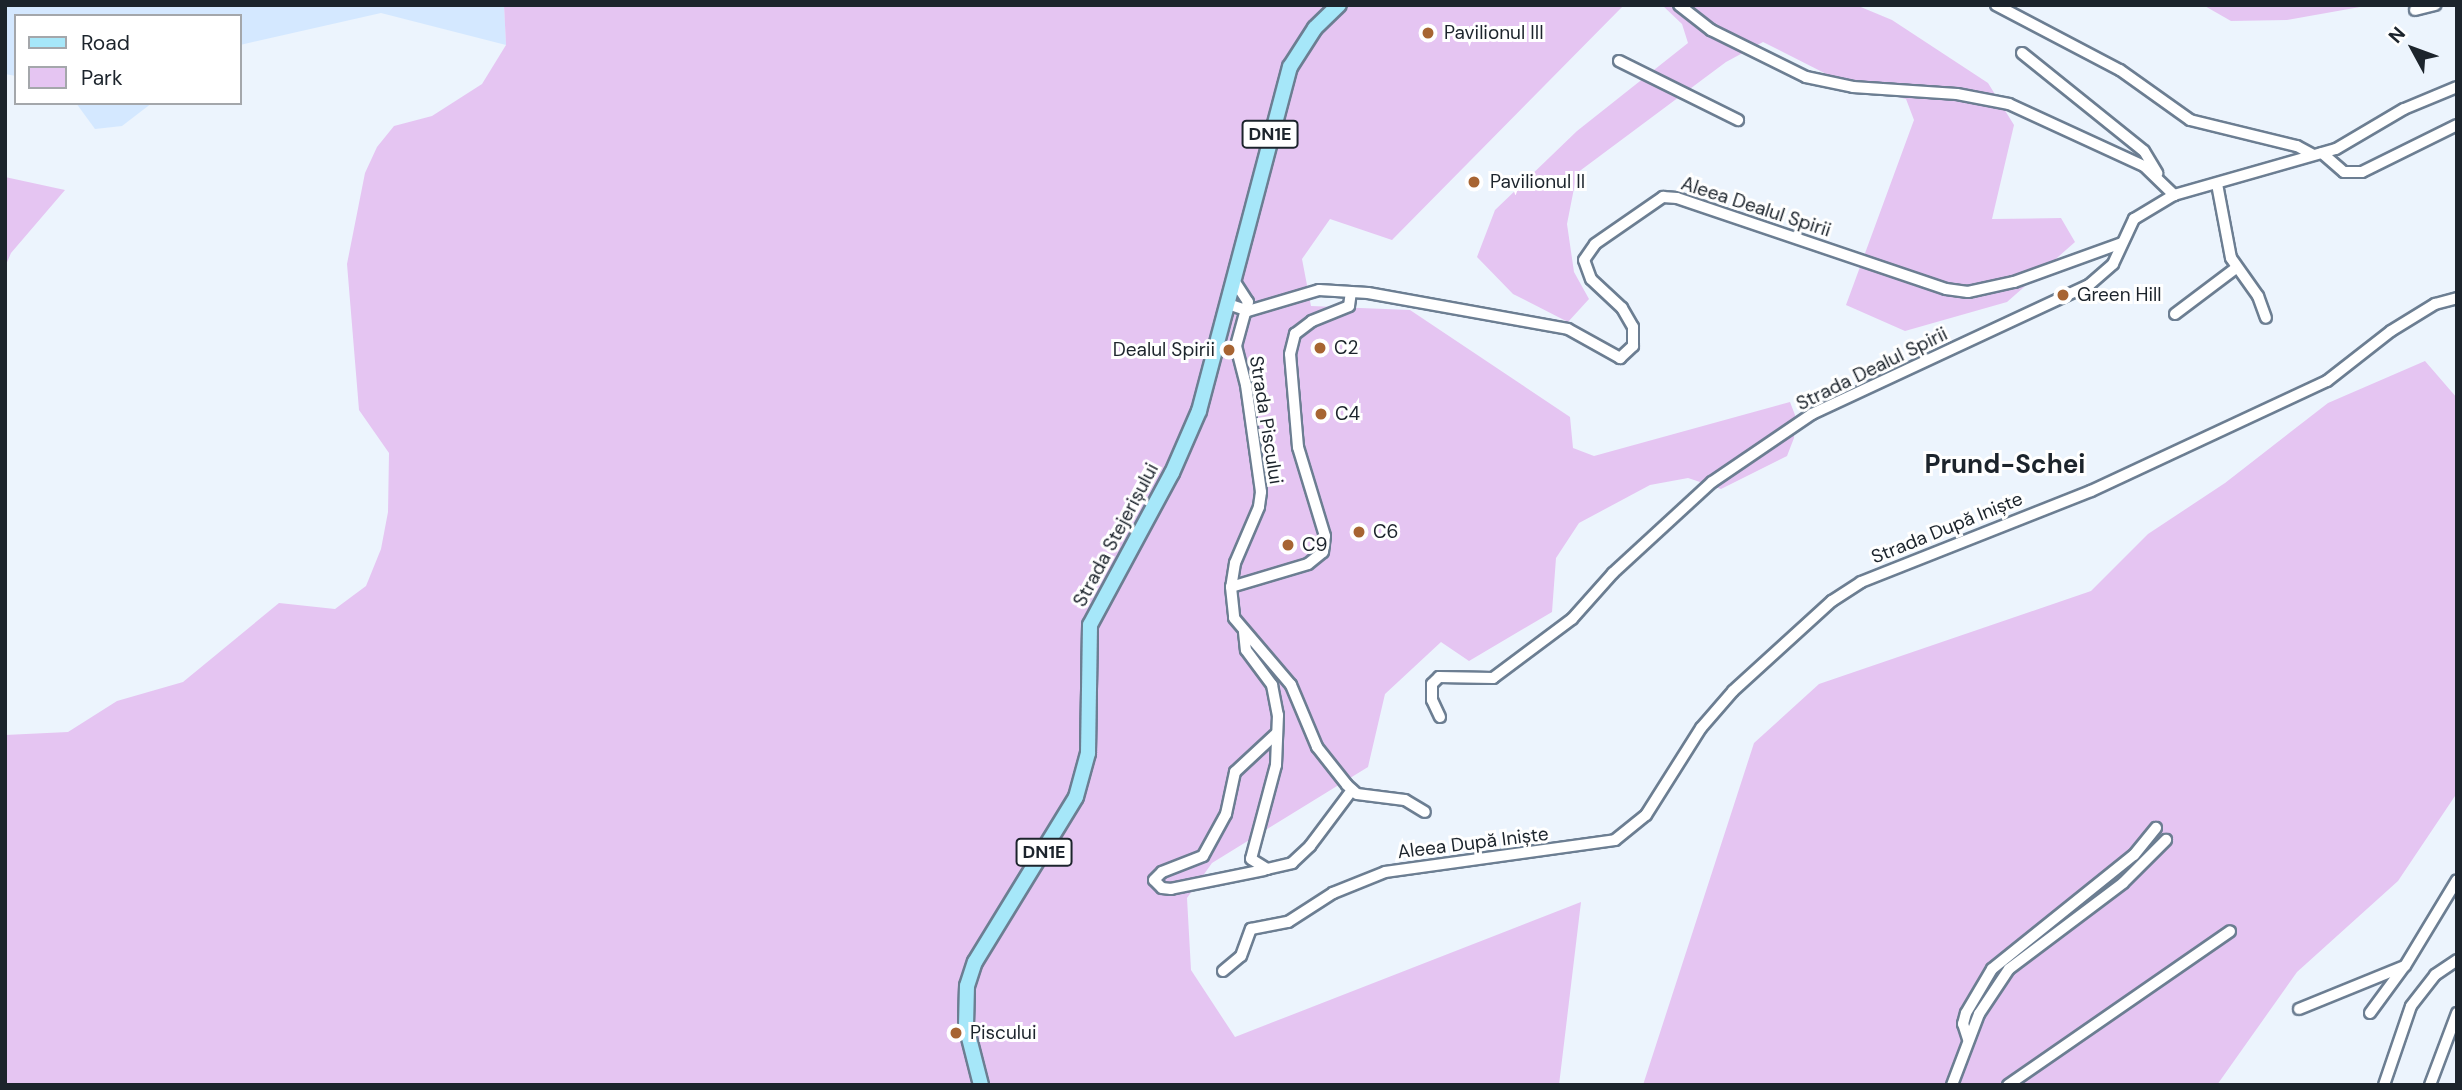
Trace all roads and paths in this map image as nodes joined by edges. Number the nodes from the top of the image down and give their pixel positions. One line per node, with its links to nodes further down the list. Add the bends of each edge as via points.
1 (1339, 5): 17 (main road, Strada Stejerișului / DN1E, via 1315,28 1290,67)
2 (1679, 5): 12 (street, via 1711,30 1806,77 1853,88 1957,94 2010,104 2133,160)
3 (1996, 5): 11 (street, via 2120,70 2190,120)
4 (2435, 5): 5 (street)
5 (2415, 10)
6 (2022, 53): 12 (street, via 2144,151)
7 (1619, 61): 9 (street)
8 (2457, 87): 11 (street, Strada Dealul Spirii, via 2403,109)
9 (1738, 120)
10 (2457, 125): 11 (street, via 2362,172 2344,172)
11 (2318, 154): 13 (street, Strada Dealul Spirii)
12 (2160, 180): 14 (street)
13 (2217, 184): 14 (street, Strada Dealul Spirii); 16 (street)
14 (2174, 195): 15 (street, Strada Dealul Spirii, via 2134,219)
15 (2122, 243): 18 (street, Aleea Dealul Spirii, via 2014,282 1968,292 1946,289 1663,197 1595,244 1584,260 1591,279 1622,307 1633,327 1633,346 1620,358 1568,329); 26 (street, Strada Dealul Spirii, via 2113,264 2089,285 1812,414 1728,471 1614,573 1572,619 1493,678 1439,677 1432,684 1432,700)
16 (2236, 268): 22 (street); 23 (street, via 2258,296)
17 (1233, 279): 20 (main road, Strada Stejerișului / DN1E); 21 (street, via 1248,302)
18 (1351, 292): 21 (street, Aleea Dealul Spirii, via 1319,290 1291,295); 24 (street, via 1349,306 1312,321 1295,334 1290,354 1298,447 1325,536 1323,552 1308,564)
19 (2457, 298): 29 (street, Strada După Iniște, via 2435,304 2391,331 2327,381 2091,491 1861,582 1832,601 1733,691 1701,728)
20 (1228, 304): 21 (street); 43 (main road, Strada Stejerișului / DN1E, via 1187,442 1090,625 1088,753 1076,797 988,937 967,986 966,1026)
21 (1248, 311): 24 (street, Strada Piscului, via 1236,346 1261,492)
22 (2175, 314)
23 (2266, 318)
24 (1231, 587): 25 (street, Strada Piscului, via 1234,618)
25 (1244, 632): 27 (street, via 1246,650 1276,697); 28 (street, Strada Piscului, via 1291,685 1317,747)
26 (1440, 717)
27 (1277, 733): 33 (street, via 1276,765 1251,859); 33 (street, via 1235,772 1226,814 1203,856 1162,872 1154,880 1162,888 1171,888)
28 (1352, 790): 30 (street, via 1405,800); 33 (street, via 1292,863)
29 (1660, 793): 38 (street, Aleea După Iniște, via 1632,830 1600,845 1415,866 1355,883 1288,922 1251,929 1241,956)
30 (1425, 812)
31 (2157, 828): 42 (street, via 2128,861 1999,962 1969,1006 1963,1024)
32 (2166, 840): 42 (street, via 2131,877 2010,969 1986,1000)
33 (1268, 869)
34 (2457, 880): 37 (street)
35 (2230, 931): 45 (street)
36 (2457, 960): 46 (street, via 2435,975 2410,1006)
37 (2405, 966): 39 (street); 40 (street)
38 (1223, 971)
39 (2299, 1009)
40 (2370, 1013)
41 (2457, 1013): 47 (street)
42 (1968, 1040): 44 (street)
43 (981, 1085)
44 (1952, 1085)
45 (2008, 1085)
46 (2384, 1085)
47 (2430, 1085)

